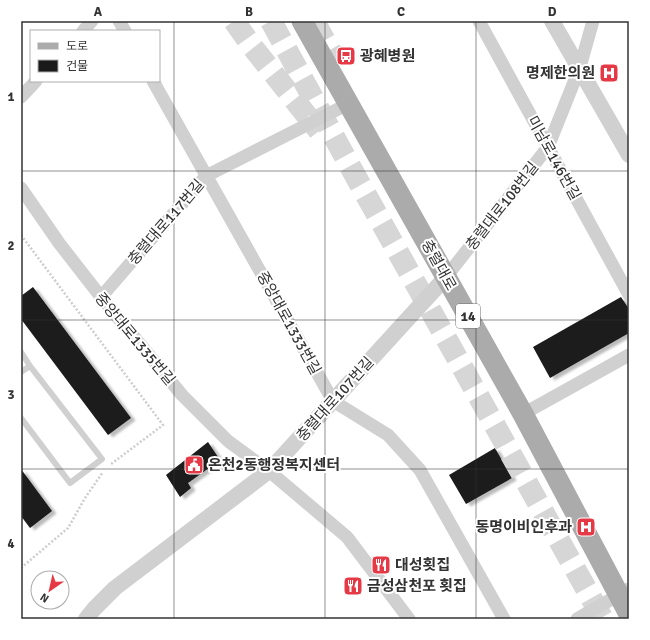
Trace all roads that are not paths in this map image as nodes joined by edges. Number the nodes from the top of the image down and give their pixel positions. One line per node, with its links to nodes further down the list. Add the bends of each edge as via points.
1 (92, 21): 7 (street)
2 (119, 21): 8 (street)
3 (302, 21): 13 (main road, 충렬대로 / 14)
4 (479, 21): 14 (street, 미남로146번길)
5 (552, 21): 9 (street)
6 (593, 21): 9 (street, 충렬대로108번길)
7 (84, 30)
8 (124, 30)
9 (580, 67): 14 (street, 충렬대로108번길); 15 (street)
10 (35, 82): 12 (street)
11 (154, 82): 16 (street, 중앙대로1333번길)
12 (21, 97)
13 (348, 104): 16 (street, 충렬대로117번길); 18 (main road, 충렬대로 / 14)
14 (548, 147): 18 (street, 충렬대로108번길); 19 (street, 미남로146번길)
15 (629, 155)
16 (206, 176): 20 (street, 충렬대로117번길); 25 (street, 중앙대로1333번길)
17 (21, 188): 20 (street, 중앙대로1335번길, via 58,243)
18 (446, 277): 25 (street, 충렬대로107번길); 26 (main road, 충렬대로 / 14)
19 (629, 295)
20 (101, 297): 28 (street, 중앙대로1335번길, via 182,395 228,441)
21 (21, 352): 23 (lane)
22 (629, 355): 26 (street)
23 (30, 366): 24 (lane); 27 (lane, via 102,459 70,483)
24 (21, 372)
25 (333, 401): 28 (street, 충렬대로107번길); 33 (street, 중앙대로1333번길, via 388,435 420,470)
26 (523, 414): 29 (main road, 충렬대로 / 14)
27 (21, 418)
28 (269, 471): 31 (street, 충렬대로107번길, via 114,588); 32 (street, 중앙대로1335번길, via 347,537)
29 (624, 592): 30 (main road, 충렬대로 / 14); 34 (street)
30 (629, 614)
31 (86, 619)
32 (409, 619)
33 (504, 619)
34 (577, 619)

